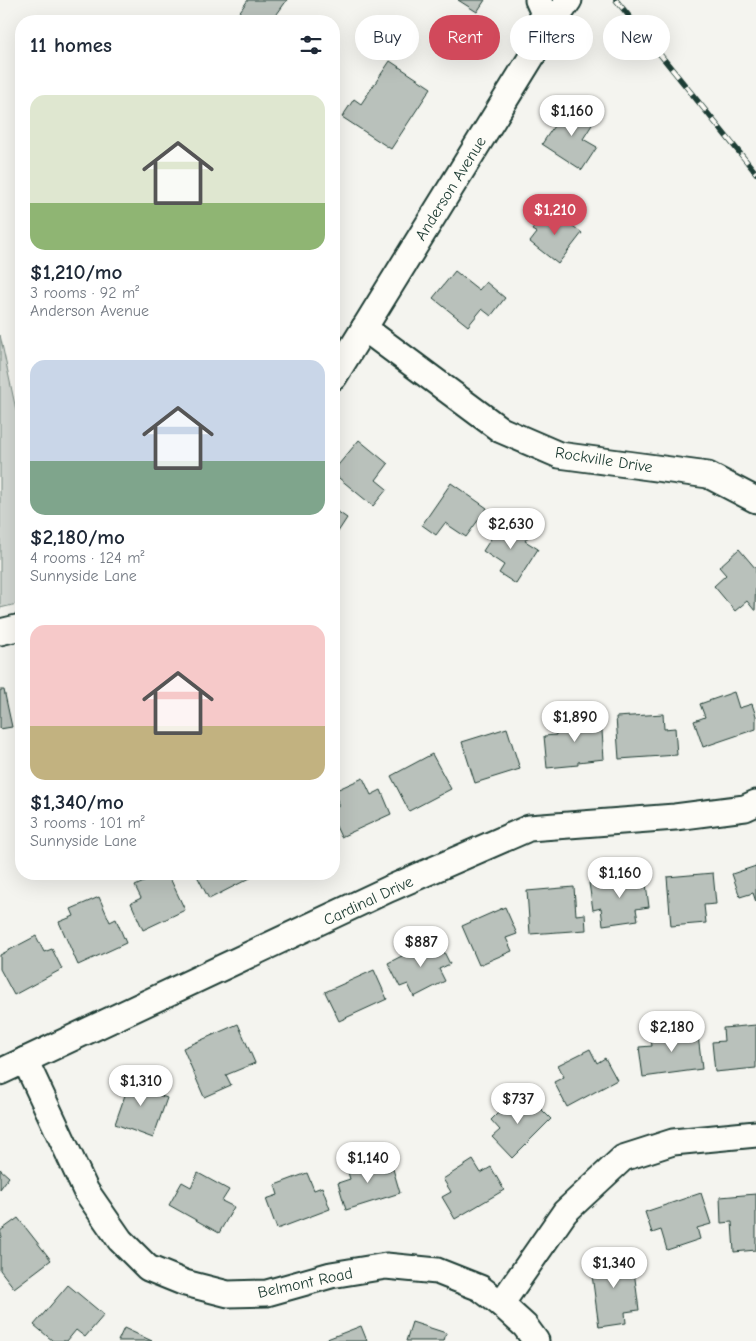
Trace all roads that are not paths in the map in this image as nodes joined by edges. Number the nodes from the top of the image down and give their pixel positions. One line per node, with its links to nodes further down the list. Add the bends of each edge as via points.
1 (538, 0): 3 (street)
2 (569, 0): 4 (street, Anderson Avenue)
3 (545, 15)
4 (558, 15)
5 (530, 60): 6 (street, Anderson Avenue)
6 (364, 328): 7 (street, Anderson Avenue); 8 (street, Rockville Drive, via 501,430 559,455 708,475)
7 (340, 367)
8 (756, 500)
9 (15, 628): 10 (street)
10 (0, 632)
11 (756, 803): 12 (street, Cardinal Drive, via 745,808 674,817 529,828 389,889)
12 (25, 1060): 13 (street, Cardinal Drive); 15 (street, Belmont Road, via 86,1191 120,1240 148,1268 185,1283 228,1294 267,1294 331,1275 386,1266 437,1271 480,1288)
13 (0, 1072)
14 (756, 1134): 15 (street, via 673,1142 623,1158 565,1212)
15 (501, 1304): 16 (street, Belmont Road)
16 (536, 1341)

